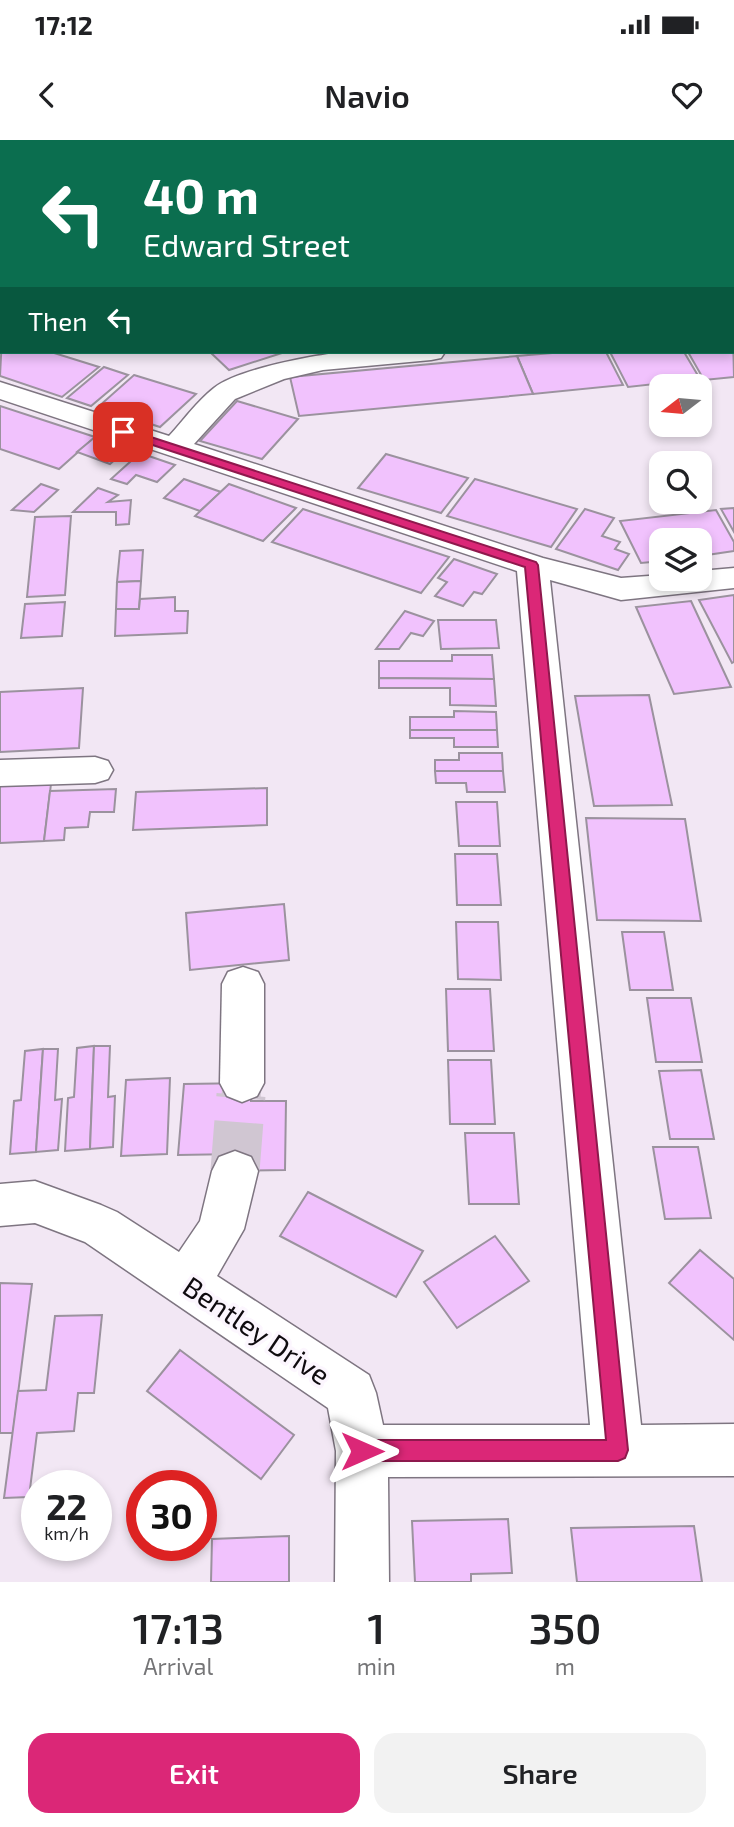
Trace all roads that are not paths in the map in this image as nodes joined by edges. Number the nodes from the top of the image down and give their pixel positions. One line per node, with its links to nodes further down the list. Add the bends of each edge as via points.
1 (409, 354): 3 (street, via 323,362 275,373 225,393)
2 (0, 390): 3 (street)
3 (173, 449): 4 (street)
4 (531, 565): 5 (street, via 621,589); 13 (street)
5 (734, 578)
6 (95, 770): 7 (street)
7 (0, 774)
8 (243, 984): 9 (street)
9 (242, 1083)
10 (235, 1171): 12 (street, via 221,1229)
11 (0, 1205): 12 (street, Bentley Drive, via 35,1202 101,1227)
12 (186, 1282): 15 (street, Bentley Drive, via 351,1393)
13 (618, 1450): 14 (street); 15 (street)
14 (734, 1450)
15 (362, 1451): 16 (street, Bentley Drive)
16 (362, 1582)

